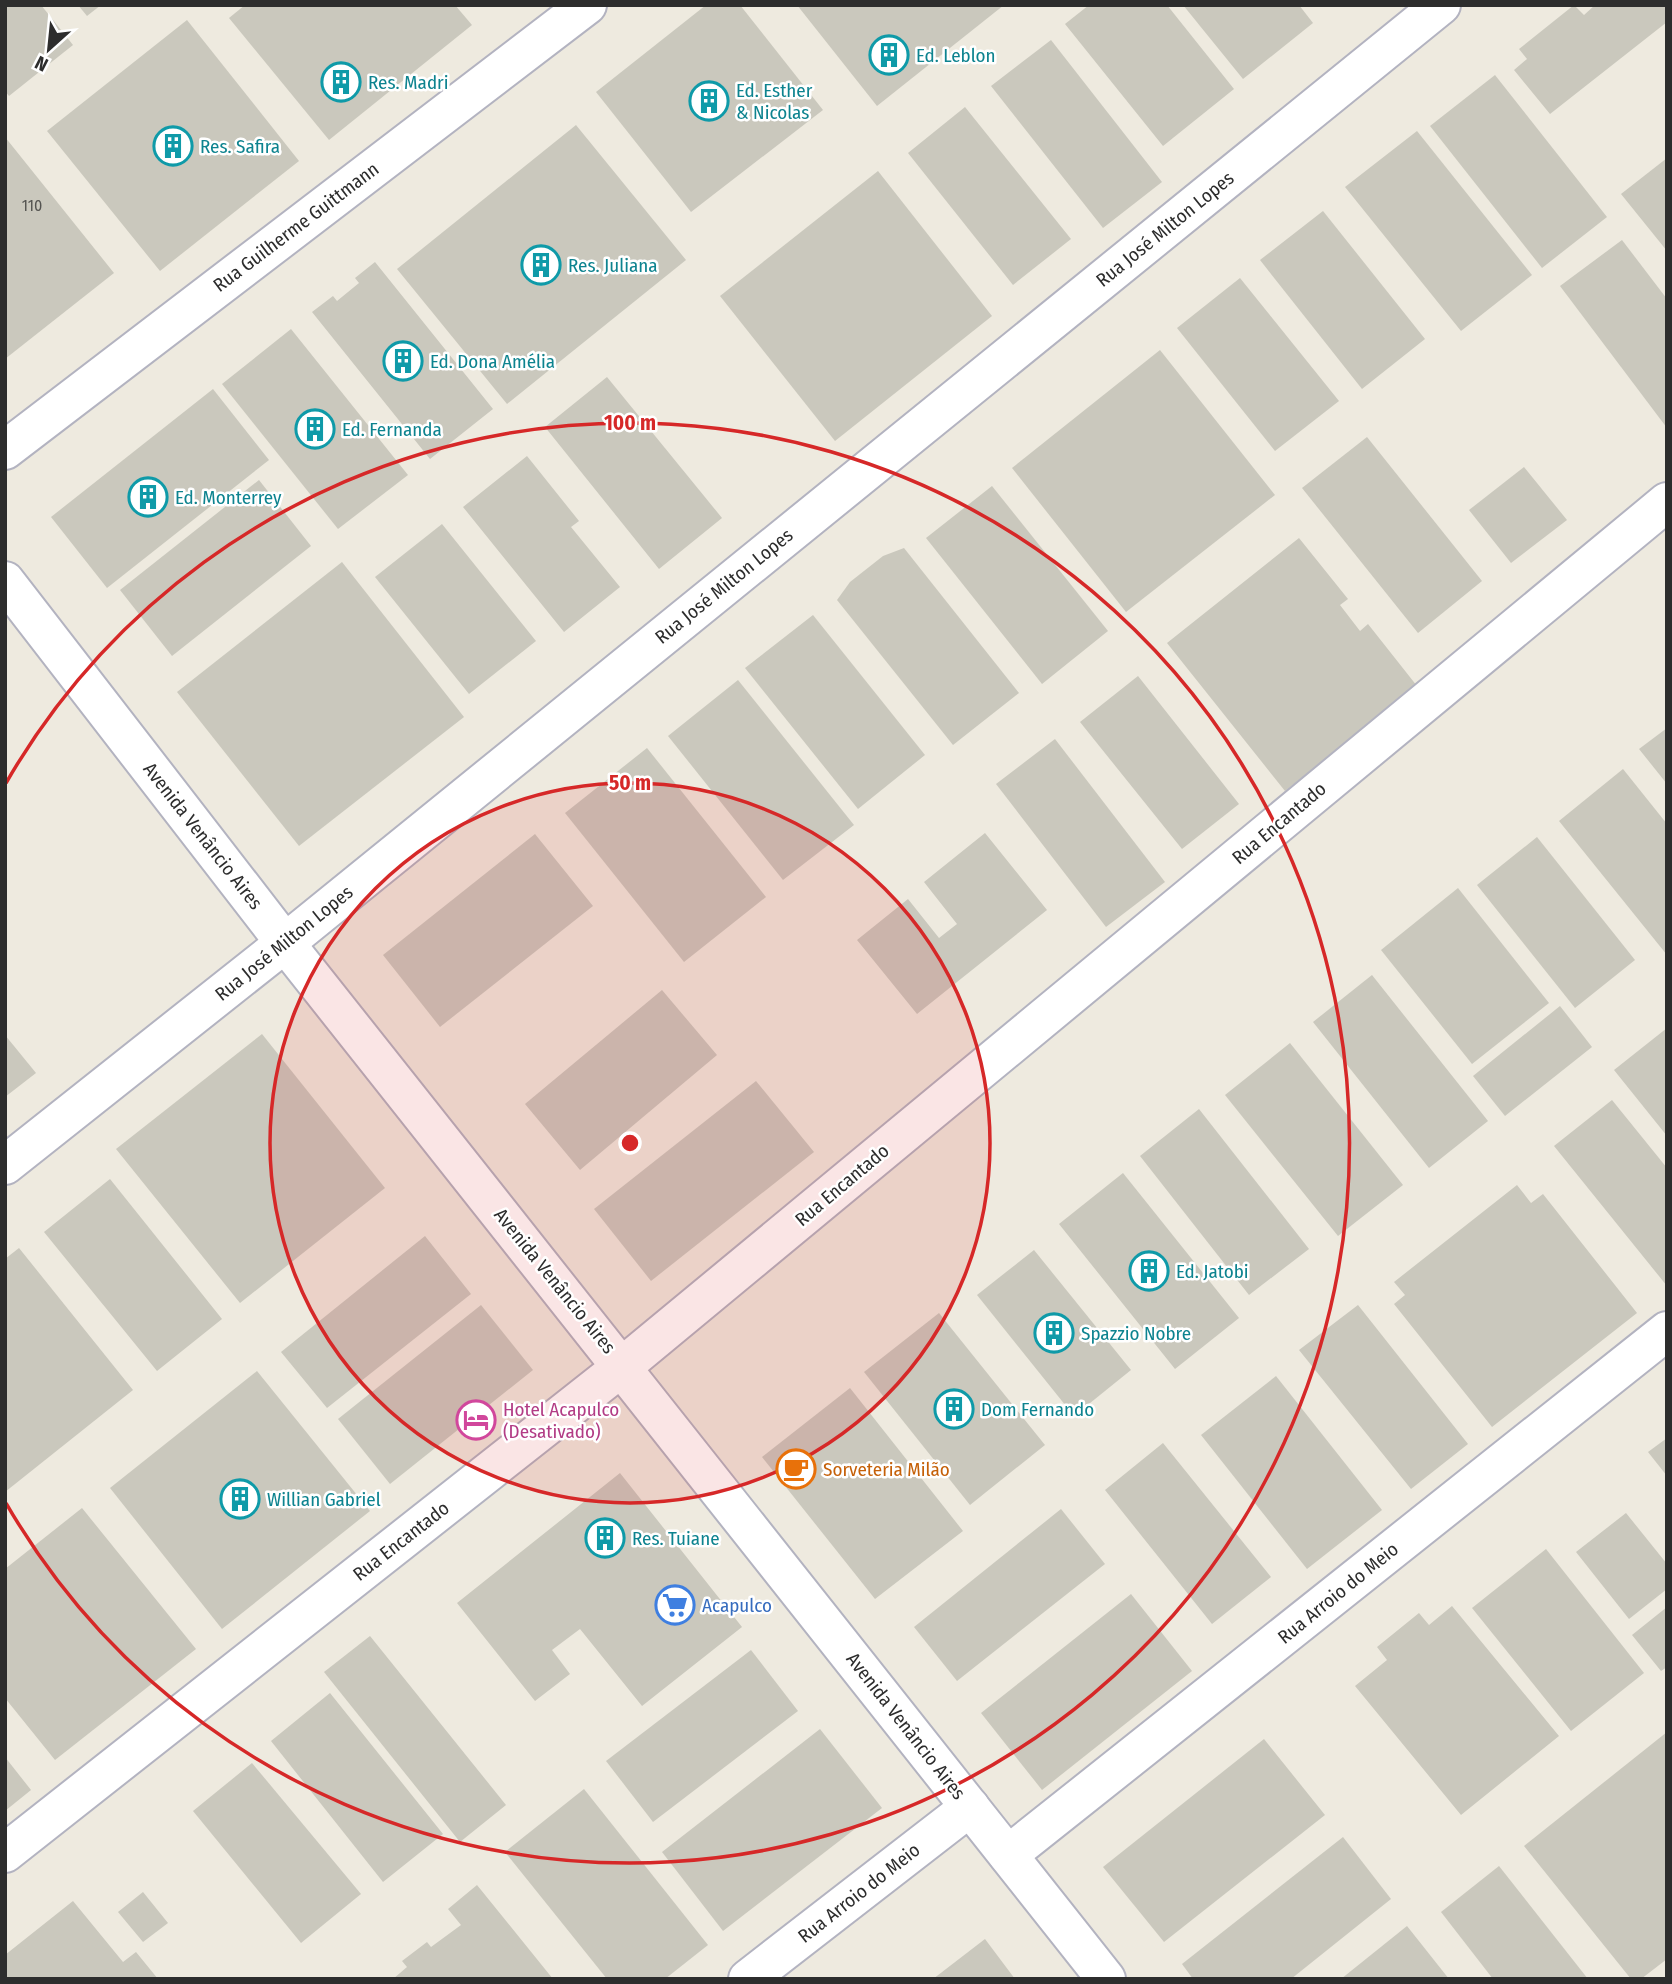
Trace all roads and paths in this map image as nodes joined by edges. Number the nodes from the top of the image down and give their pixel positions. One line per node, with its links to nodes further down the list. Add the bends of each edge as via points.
1 (587, 5): 3 (street, Rua Guilherme Guittmann)
2 (1441, 5): 6 (street, Rua José Milton Lopes)
3 (5, 450)
4 (1667, 502): 9 (street, Rua Encantado)
5 (5, 582): 6 (street, Avenida Venâncio Aires)
6 (285, 943): 7 (street, Rua José Milton Lopes); 9 (street, Avenida Venâncio Aires)
7 (5, 1165)
8 (1667, 1331): 12 (street, Rua Arroio do Meio)
9 (623, 1366): 10 (street, Avenida Venâncio Aires); 11 (street, Rua Encantado)
10 (970, 1807): 12 (street, Avenida Venâncio Aires); 13 (street, Rua Arroio do Meio)
11 (5, 1853)
12 (1009, 1855): 14 (street, Avenida Venâncio Aires)
13 (748, 1979)
14 (1106, 1979)

